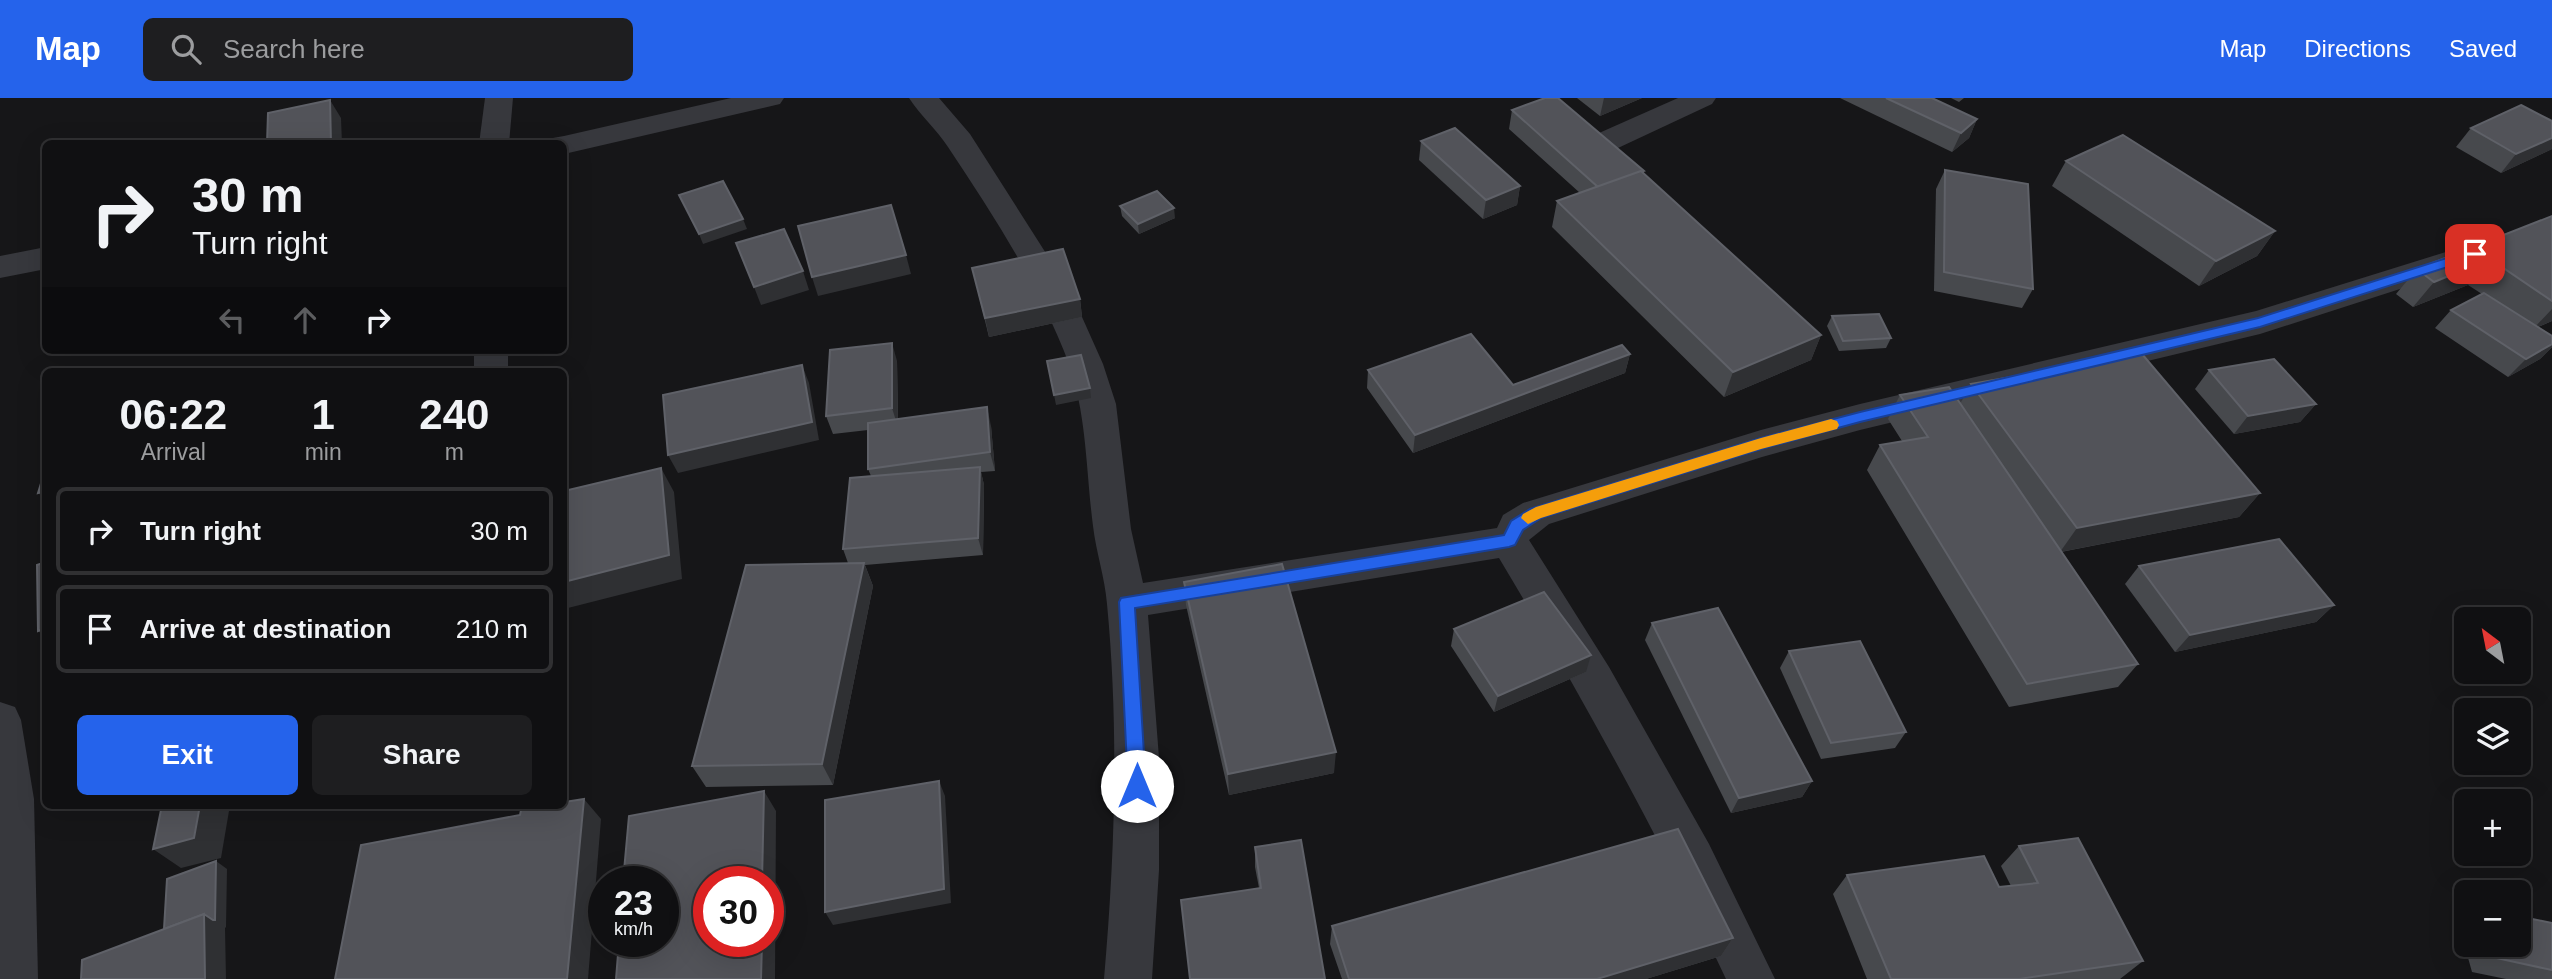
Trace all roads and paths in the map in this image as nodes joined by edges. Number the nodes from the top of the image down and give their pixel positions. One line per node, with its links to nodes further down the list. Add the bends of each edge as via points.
1 (499, 98): 5 (street)
2 (770, 98): 6 (street)
3 (923, 98): 12 (street, via 959,140 1005,213 1061,308 1086,364 1098,404 1112,529)
4 (1702, 98): 7 (street)
5 (494, 140)
6 (567, 144)
7 (1592, 148)
8 (2552, 229): 11 (street, via 2260,322 1761,443 1536,513 1517,526)
9 (42, 259): 10 (street)
10 (0, 267)
11 (1509, 541): 12 (street); 16 (street, via 1594,679 1693,859)
12 (1127, 602): 15 (street, via 1137,758 1136,870)
13 (0, 720): 14 (street, via 12,799)
14 (14, 979)
15 (1128, 979)
16 (1751, 979)

